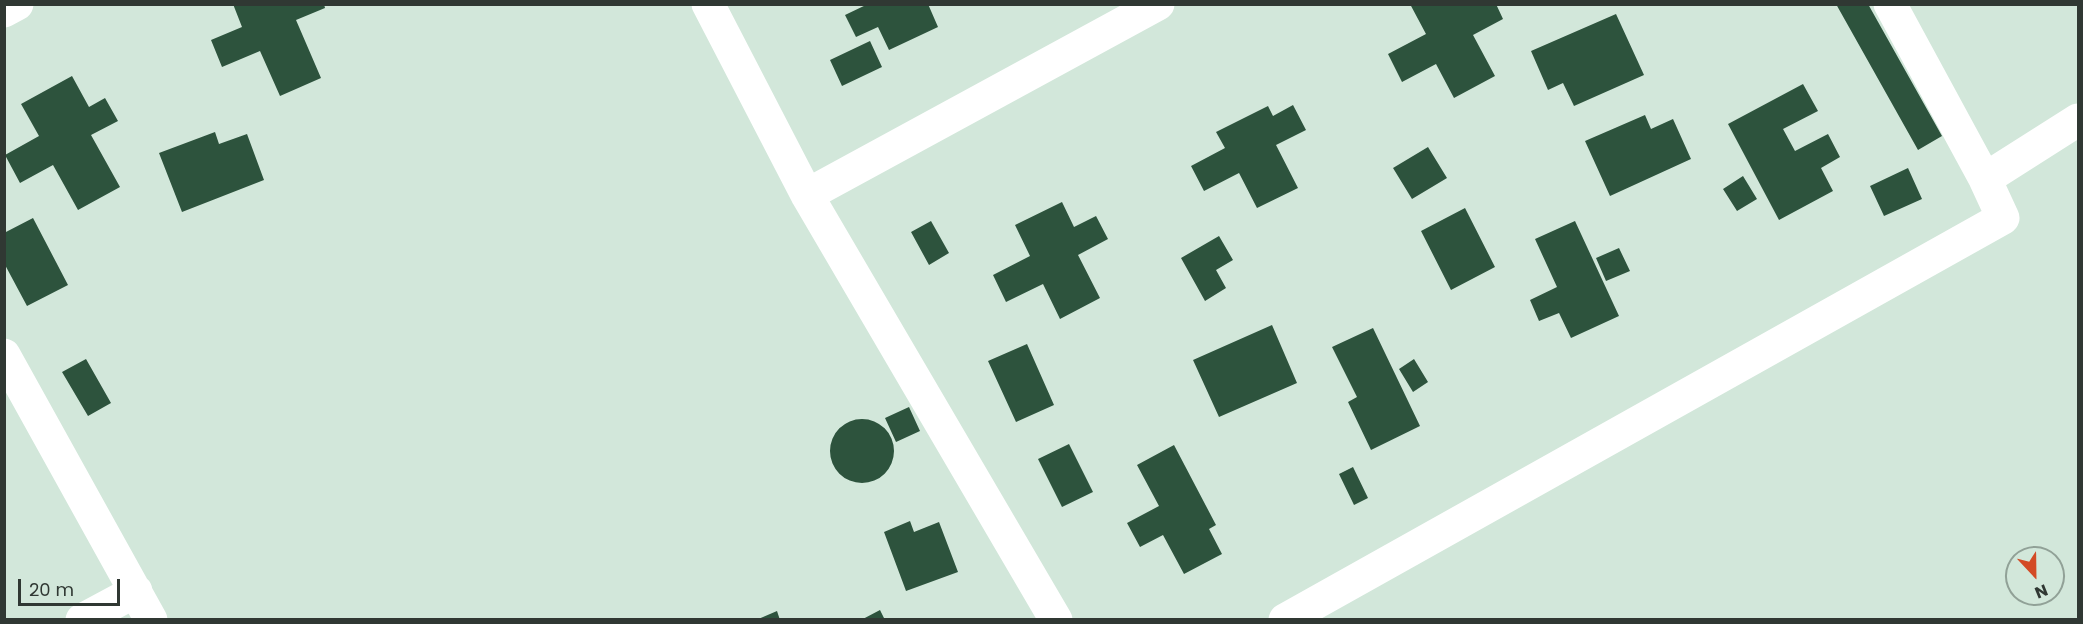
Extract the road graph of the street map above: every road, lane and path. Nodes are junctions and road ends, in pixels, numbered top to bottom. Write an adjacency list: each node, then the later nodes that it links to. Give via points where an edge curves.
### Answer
1 (17, 4): 5 (street)
2 (708, 4): 8 (street)
3 (1158, 4): 8 (street)
4 (1890, 4): 7 (street)
5 (4, 11)
6 (2079, 120): 7 (street)
7 (1985, 179): 14 (street, via 2003,218)
8 (807, 195): 13 (street)
9 (4, 355): 10 (street)
10 (136, 591): 11 (street); 12 (street)
11 (82, 620)
12 (151, 620)
13 (1056, 620)
14 (1285, 620)

